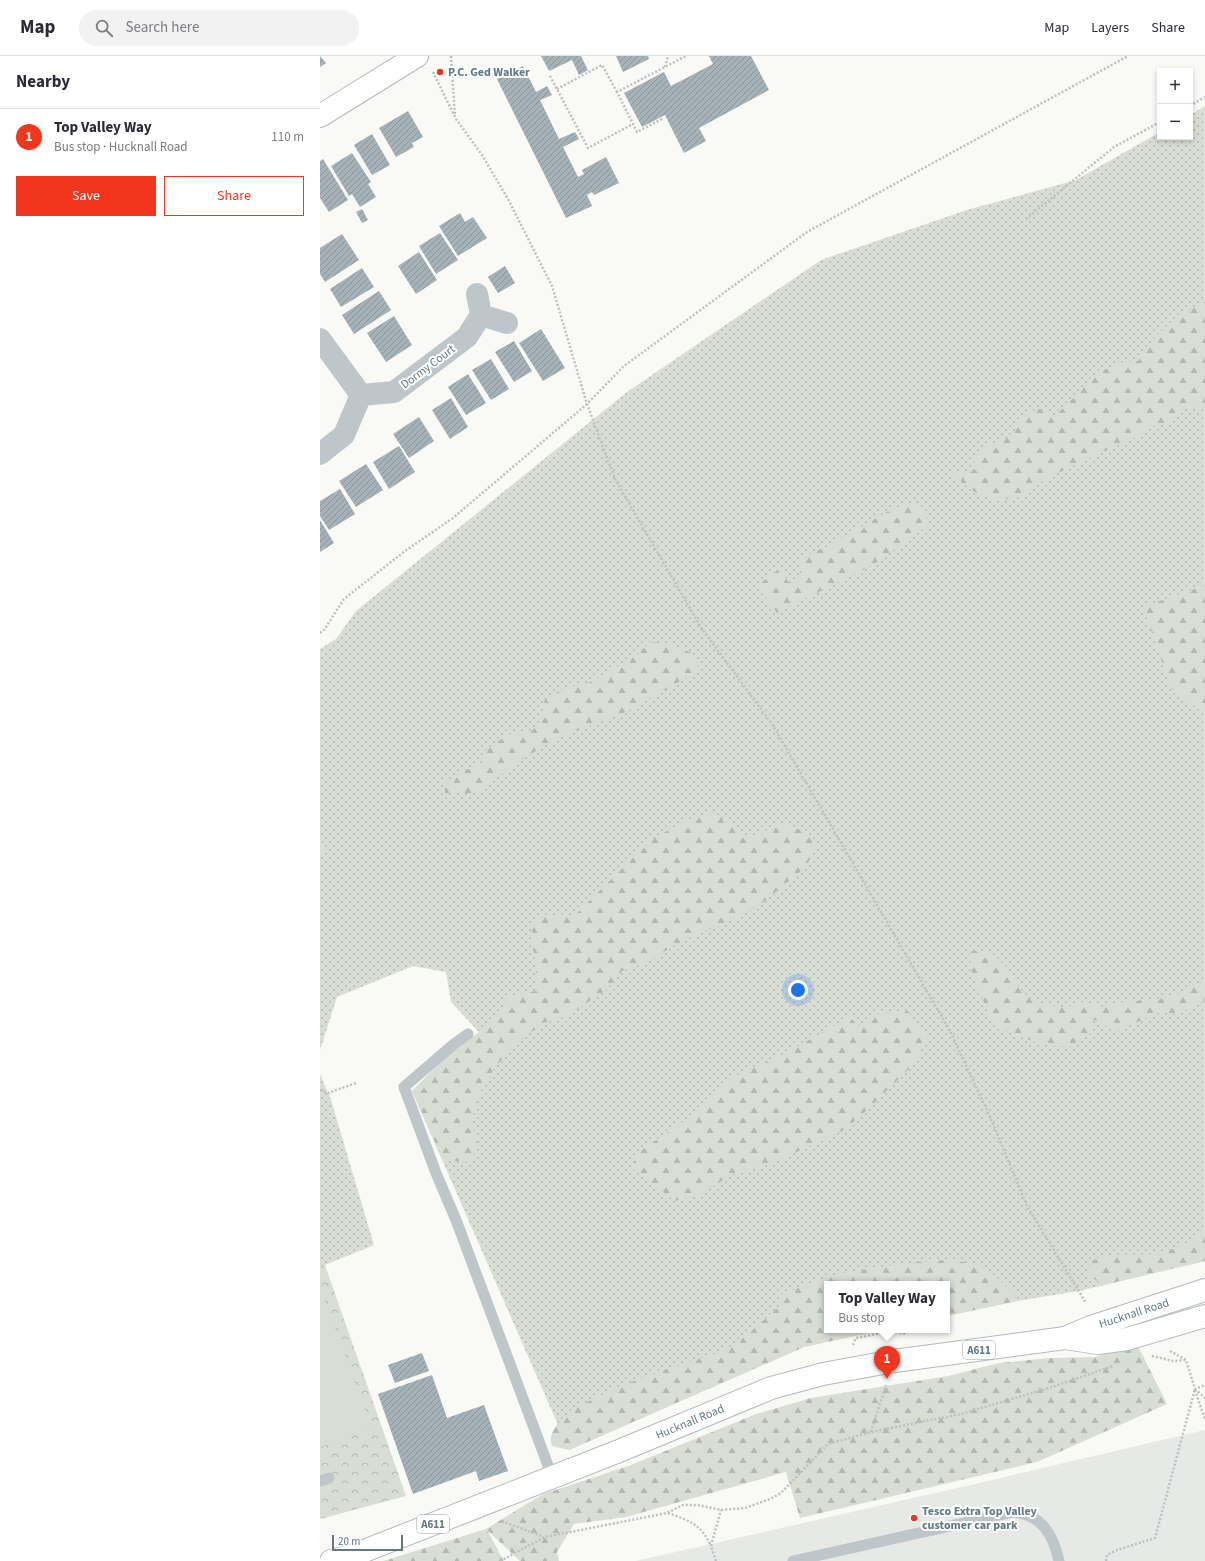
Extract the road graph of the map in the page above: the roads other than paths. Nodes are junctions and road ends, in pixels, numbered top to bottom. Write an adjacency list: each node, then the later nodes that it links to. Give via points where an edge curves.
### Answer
1 (424, 63): 2 (main road)
2 (320, 116)
3 (477, 294): 4 (street)
4 (480, 315): 5 (street); 7 (street, Dormy Court, via 467,337 394,392)
5 (507, 323)
6 (320, 340): 7 (street)
7 (361, 395): 8 (street, via 344,435)
8 (320, 454)
9 (468, 1034): 13 (lane, via 404,1087)
10 (1203, 1296): 12 (main road, Hucknall Road / A611, via 1091,1327)
11 (1205, 1316): 12 (main road, Hucknall Road / A611, via 1127,1339 1098,1343)
12 (1065, 1338): 13 (main road, Hucknall Road / A611, via 894,1361 823,1374 771,1388)
13 (552, 1476): 14 (main road, Hucknall Road / A611, via 354,1555)
14 (331, 1561)
15 (793, 1561): 16 (lane, via 1013,1512 1027,1513 1040,1522 1056,1547)
16 (1059, 1561)

